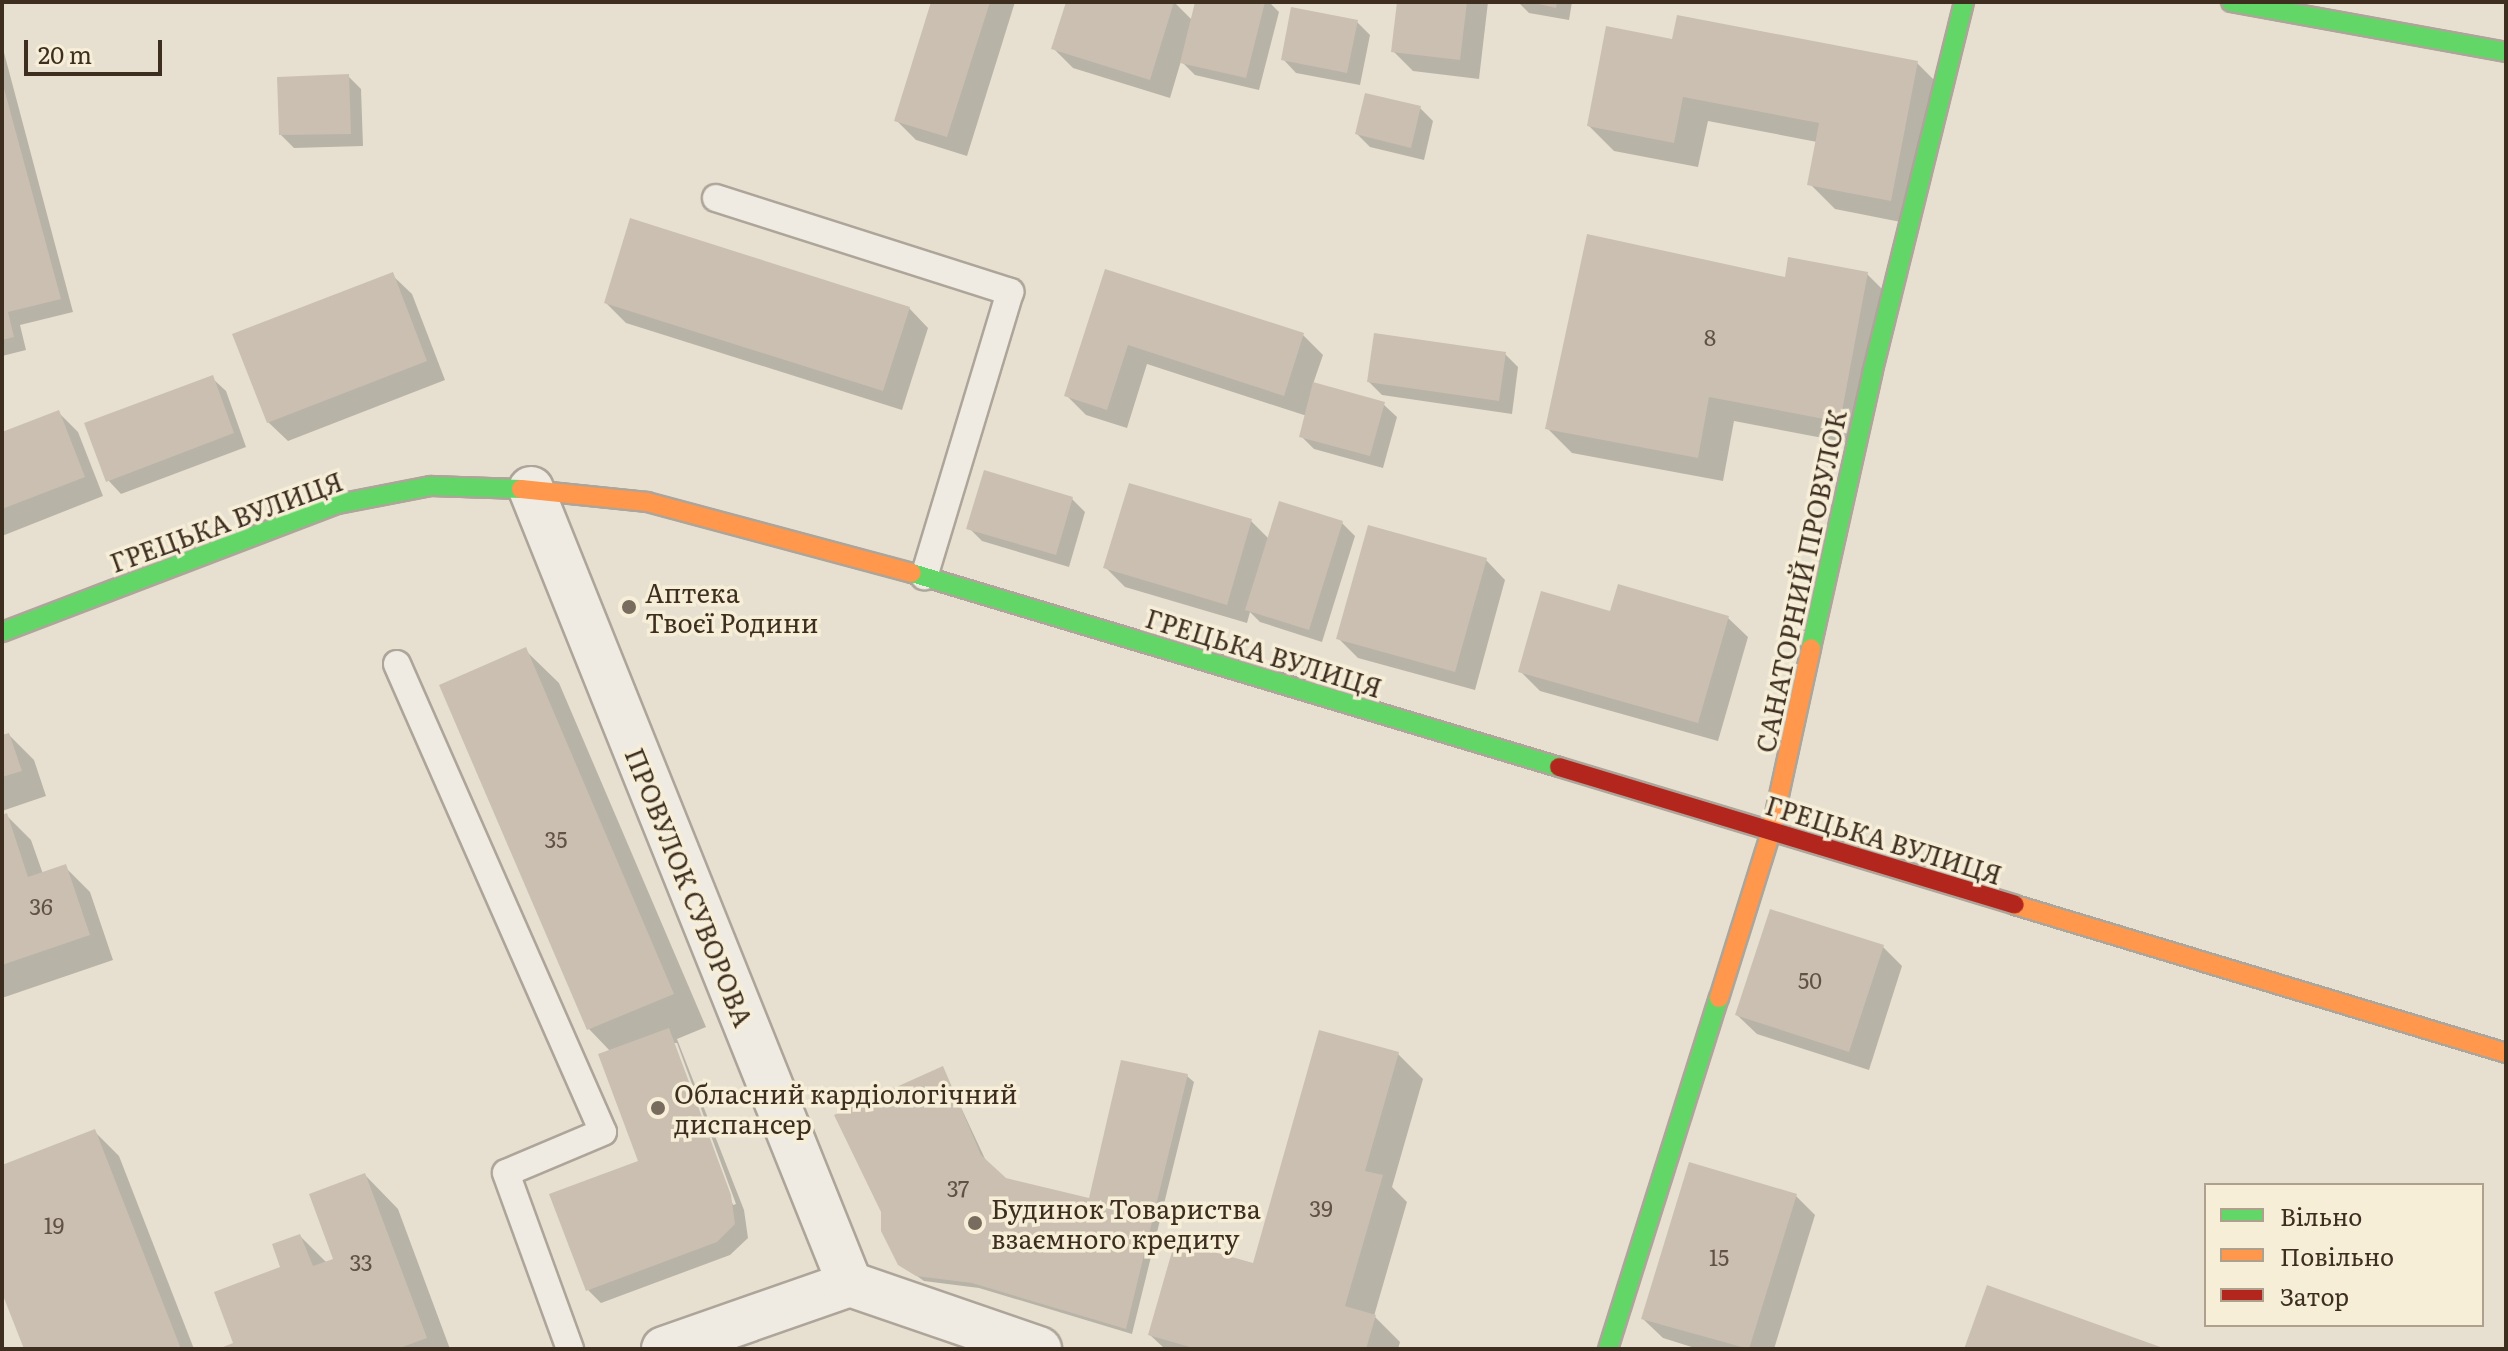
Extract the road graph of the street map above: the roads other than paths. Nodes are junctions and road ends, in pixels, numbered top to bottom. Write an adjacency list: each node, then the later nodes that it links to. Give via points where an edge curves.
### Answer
1 (1964, 2): 9 (street, САНАТОРНИЙ ПРОВУЛОК, via 1872,374)
2 (2231, 2): 3 (street)
3 (2506, 52)
4 (716, 198): 6 (lane, via 1010,292)
5 (531, 489): 6 (street, ГРЕЦЬКА ВУЛИЦЯ, via 647,502); 7 (street, ГРЕЦЬКА ВУЛИЦЯ, via 431,486 338,504); 11 (street, ПРОВУЛОК СУВОРОВА)
6 (924, 576): 9 (street, ГРЕЦЬКА ВУЛИЦЯ)
7 (2, 632)
8 (397, 664): 12 (lane, via 603,1132 506,1173)
9 (1771, 832): 10 (street, ГРЕЦЬКА ВУЛИЦЯ); 15 (street, САНАТОРНИЙ ПРОВУЛОК)
10 (2506, 1053)
11 (850, 1284): 13 (street); 14 (street)
12 (570, 1349)
13 (664, 1349)
14 (1039, 1349)
15 (1608, 1349)

